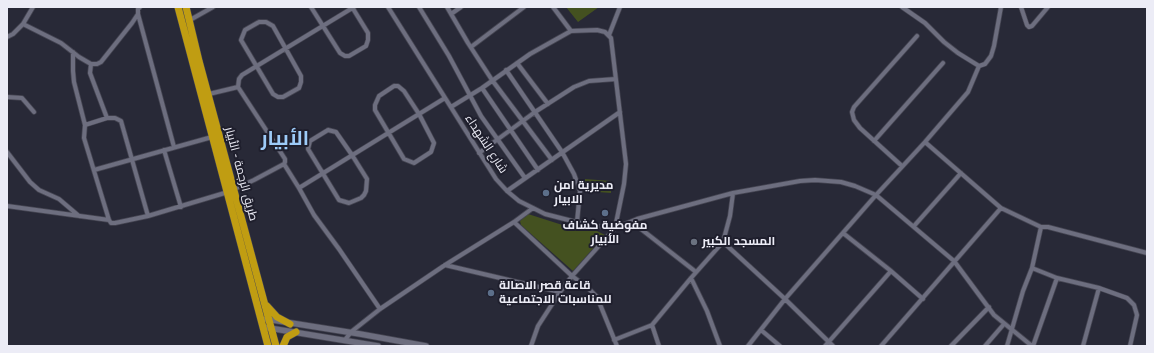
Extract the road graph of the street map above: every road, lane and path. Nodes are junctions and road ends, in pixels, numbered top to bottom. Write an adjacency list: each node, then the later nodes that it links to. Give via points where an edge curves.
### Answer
1 (33, 7): 22 (street)
2 (140, 7): 19 (street)
3 (178, 7): 56 (highway, طريق الرجمة - الأبيار)
4 (186, 7): 21 (highway, طريق الرجمة - الأبيار)
5 (213, 7): 21 (street)
6 (311, 7): 23 (street)
7 (353, 7): 23 (street); 23 (street, via 368,33 366,46 349,56 344,56)
8 (388, 7): 44 (street, شارع الشهداء)
9 (419, 7): 42 (street)
10 (447, 7): 20 (street)
11 (462, 7): 20 (street)
12 (524, 7): 28 (street)
13 (553, 7): 24 (street)
14 (620, 7): 25 (street)
15 (902, 7): 35 (street, via 925,23 958,53)
16 (1001, 7): 35 (street, via 991,56 985,64)
17 (1021, 7): 18 (street, via 1029,27)
18 (1048, 7)
19 (138, 14): 33 (street, via 101,62); 60 (street)
20 (451, 14): 28 (street)
21 (190, 20): 41 (highway, طريق الرجمة - الأبيار)
22 (23, 24): 27 (street); 30 (street)
23 (322, 26): 29 (street)
24 (570, 30): 25 (street, via 597,30); 31 (street)
25 (609, 35): 37 (street)
26 (917, 36): 58 (street, via 854,107 854,120)
27 (7, 37)
28 (470, 47): 38 (street)
29 (286, 48): 34 (street); 34 (street, via 273,26 259,22 245,30 241,40); 34 (street, via 301,76 299,88 278,97 273,94)
30 (73, 52): 33 (street); 53 (street, via 74,82)
31 (517, 62): 36 (street); 45 (street)
32 (943, 63): 58 (street)
33 (91, 64): 51 (street, via 90,73)
34 (256, 65): 39 (street, via 240,76)
35 (979, 66): 59 (street, via 968,92)
36 (506, 70): 38 (street); 48 (street)
37 (616, 79): 45 (street, via 589,81 574,87); 49 (street)
38 (492, 80): 40 (street); 52 (street)
39 (238, 87): 41 (street); 68 (street, via 285,159)
40 (482, 88): 42 (street); 54 (street)
41 (208, 94): 76 (highway, طريق الرجمة - الأبيار)
42 (470, 96): 46 (street); 57 (street)
43 (7, 97): 47 (street, via 22,98)
44 (445, 98): 46 (street, شارع الشهداء); 50 (street)
45 (548, 104): 48 (street)
46 (450, 108): 63 (street, شارع الشهداء)
47 (34, 112)
48 (535, 112): 52 (street); 64 (street)
49 (620, 112): 64 (street); 92 (street, via 626,164)
50 (419, 114): 55 (street); 55 (street, via 402,88 394,86 379,96 375,105 375,110); 55 (street, via 434,143 434,149 414,163 404,159)
51 (107, 118): 53 (street); 66 (street, via 121,121)
52 (523, 121): 54 (street); 67 (street)
53 (85, 125): 70 (street, via 84,138)
54 (510, 130): 57 (street); 71 (street)
55 (389, 132): 65 (street)
56 (212, 137): 60 (street); 76 (highway, طريق الرجمة - الأبيار)
57 (498, 140): 63 (street); 74 (street)
58 (874, 141): 69 (street)
59 (925, 142): 69 (street); 73 (street)
60 (174, 147): 61 (street)
61 (164, 150): 66 (street); 81 (street)
62 (7, 152): 85 (street, via 30,182 39,190 59,199)
63 (479, 152): 77 (street, شارع الشهداء)
64 (562, 152): 67 (street); 88 (street, via 580,191)
65 (352, 155): 72 (street); 72 (street, via 336,132 328,130 310,141 308,149); 72 (street, via 367,179 366,191 361,198 349,203 339,200)
66 (132, 158): 70 (street); 84 (street)
67 (552, 160): 71 (street)
68 (284, 164): 75 (street); 76 (street)
69 (902, 166): 79 (street)
70 (94, 170): 86 (street)
71 (538, 170): 74 (street)
72 (323, 173): 75 (street)
73 (961, 173): 83 (street); 90 (street)
74 (525, 178): 77 (street)
75 (299, 188): 110 (street, via 314,215)
76 (231, 190): 81 (street); 108 (highway, طريق الرجمة - الأبيار); 111 (highway, طريق الرجمة - الأبيار)
77 (507, 191): 82 (street, شارع الشهداء)
78 (733, 193): 79 (street, via 815,180 842,182); 89 (street); 94 (street)
79 (876, 195): 90 (street); 93 (street)
80 (7, 206): 85 (street)
81 (180, 207): 84 (street)
82 (532, 208): 87 (street); 88 (street, شارع الشهداء)
83 (1001, 208): 91 (street); 96 (street)
84 (148, 216): 86 (street, via 115,223)
85 (80, 217): 86 (street)
86 (109, 220)
87 (514, 222): 97 (street); 101 (street)
88 (577, 222): 92 (street, شارع الشهداء)
89 (632, 222): 92 (street); 100 (street)
90 (914, 226): 96 (street)
91 (1041, 226): 95 (street); 98 (street)
92 (615, 228): 101 (street)
93 (843, 233): 99 (street); 106 (street)
94 (723, 242): 100 (street); 106 (street)
95 (1147, 253)
96 (954, 261): 107 (street); 109 (street)
97 (445, 265): 105 (street); 110 (street)
98 (1032, 268): 103 (street); 118 (street)
99 (891, 271): 107 (street); 124 (street)
100 (696, 272): 102 (street)
101 (572, 276): 105 (street); 123 (street, via 597,297)
102 (691, 278): 115 (street); 134 (street)
103 (1057, 278): 104 (street); 143 (street)
104 (1099, 288): 144 (street); 145 (street, via 1127,298 1136,310 1137,319)
105 (560, 292): 131 (street, via 538,326)
106 (785, 299): 117 (street); 124 (street)
107 (923, 299): 139 (street)
108 (264, 300): 112 (highway, طريق الرجمة - الأبيار); 113 (highway, via 272,313)
109 (989, 307): 114 (street); 140 (street)
110 (380, 309): 120 (street)
111 (261, 318): 112 (street); 116 (highway, طريق الرجمة - الأبيار)
112 (270, 324): 113 (street); 116 (street); 119 (street); 127 (highway, طريق الرجمة - الأبيار)
113 (290, 324): 120 (street)
114 (1004, 324): 118 (street); 141 (street)
115 (652, 325): 123 (street); 133 (street)
116 (263, 327): 126 (highway, طريق الرجمة - الأبيار)
117 (761, 330): 135 (street); 136 (street)
118 (1010, 330): 142 (street); 143 (street)
119 (296, 332): 122 (street); 128 (highway, via 287,338)
120 (351, 332): 121 (street); 122 (street)
121 (360, 334): 125 (street); 130 (street)
122 (344, 340): 125 (street)
123 (614, 340): 132 (street)
124 (828, 342): 137 (street); 138 (street)
125 (358, 344): 129 (street)
126 (268, 346)
127 (276, 346)
128 (283, 346)
129 (378, 346)
130 (426, 346)
131 (531, 346)
132 (617, 346)
133 (659, 346)
134 (720, 346)
135 (748, 346)
136 (780, 346)
137 (825, 346)
138 (833, 346)
139 (881, 346)
140 (951, 346)
141 (985, 346)
142 (1007, 346)
143 (1033, 346)
144 (1083, 346)
145 (1130, 346)

